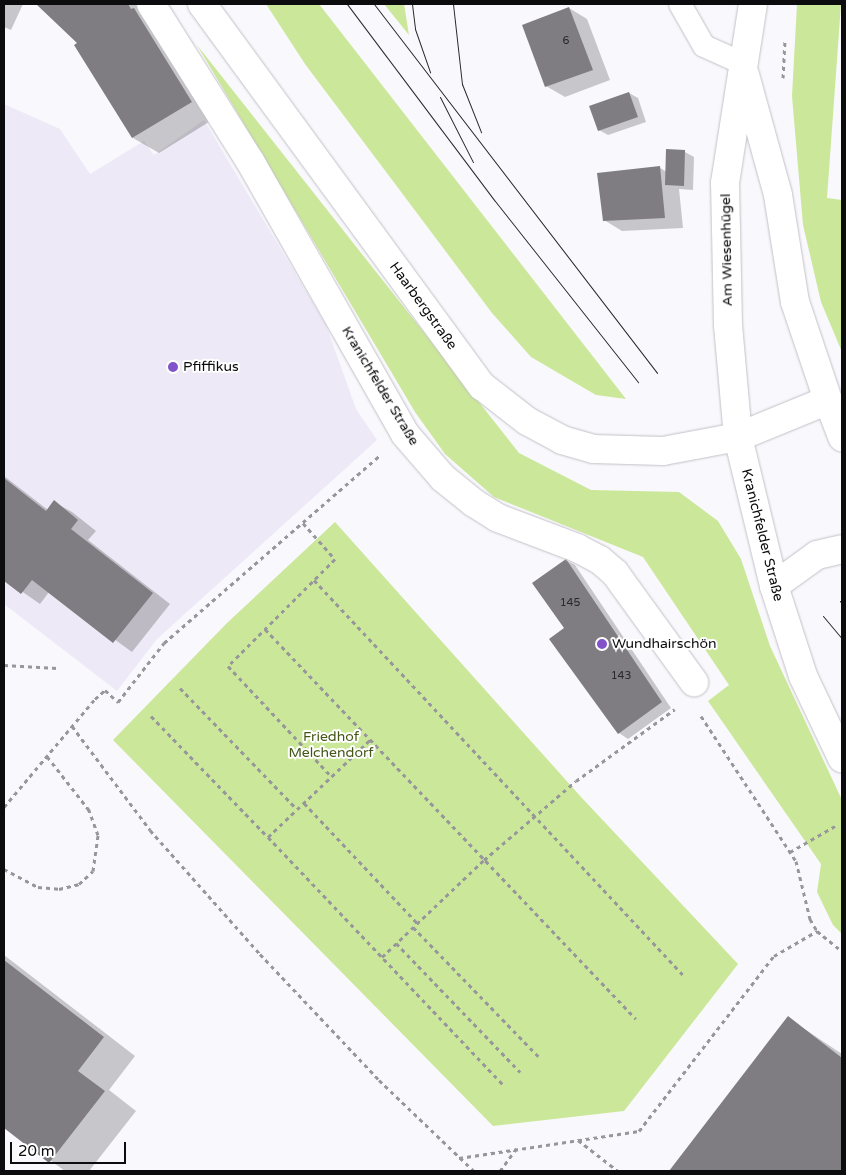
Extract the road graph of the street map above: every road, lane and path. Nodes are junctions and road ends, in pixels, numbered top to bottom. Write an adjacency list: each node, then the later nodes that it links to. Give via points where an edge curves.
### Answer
1 (151, 4): 7 (street, Kranichfelder Straße, via 250,161)
2 (202, 4): 8 (street, Haarbergstraße, via 482,386 526,421 562,440 593,449 662,451)
3 (680, 4): 5 (lane, via 704,46)
4 (753, 4): 5 (street, Am Wiesenhügel)
5 (742, 63): 6 (street, Am Wiesenhügel, via 778,195 795,302); 8 (street, Am Wiesenhügel, via 725,183 728,325)
6 (828, 400): 8 (street); 9 (street)
7 (405, 434): 10 (path); 18 (street, Kranichfelder Straße, via 443,478 474,503 498,518 577,548 616,573)
8 (738, 437): 13 (street, Kranichfelder Straße)
9 (842, 437)
10 (304, 523): 12 (path, via 336,559); 20 (path, via 164,643 118,702 104,690)
11 (842, 549): 13 (street, via 817,555)
12 (314, 580): 14 (path); 28 (path)
13 (774, 586): 23 (street, Kranichfelder Straße, via 803,676)
14 (265, 629): 21 (path); 24 (path, via 228,666)
15 (4, 665): 16 (path)
16 (57, 668)
17 (180, 688): 27 (path)
18 (692, 690): 28 (path); 31 (path)
19 (151, 716): 30 (path)
20 (72, 726): 22 (path); 47 (path, via 150,830 260,954 379,1080)
21 (370, 740): 24 (path); 32 (path)
22 (46, 755): 26 (path); 33 (path, via 89,810 98,835 94,871 79,884 59,889 38,887)
23 (842, 758)
24 (332, 777): 25 (path)
25 (304, 803): 27 (path); 34 (path)
26 (4, 807)
27 (297, 809): 30 (path)
28 (536, 816): 32 (path); 40 (path)
29 (834, 826): 31 (path)
30 (268, 837): 39 (path)
31 (790, 852): 36 (path, via 800,874 810,919)
32 (484, 860): 34 (path); 41 (path)
33 (4, 869)
34 (418, 923): 35 (path)
35 (413, 927): 37 (path); 42 (path)
36 (818, 932): 38 (path); 45 (path, via 774,956 639,1131)
37 (396, 943): 39 (path); 43 (path)
38 (842, 951)
39 (382, 957): 44 (path)
40 (684, 976)
41 (636, 1019)
42 (538, 1056)
43 (520, 1072)
44 (504, 1086)
45 (577, 1140): 46 (path); 50 (path)
46 (518, 1148): 47 (path); 49 (path)
47 (459, 1158): 48 (path)
48 (474, 1171)
49 (500, 1171)
50 (618, 1171)

